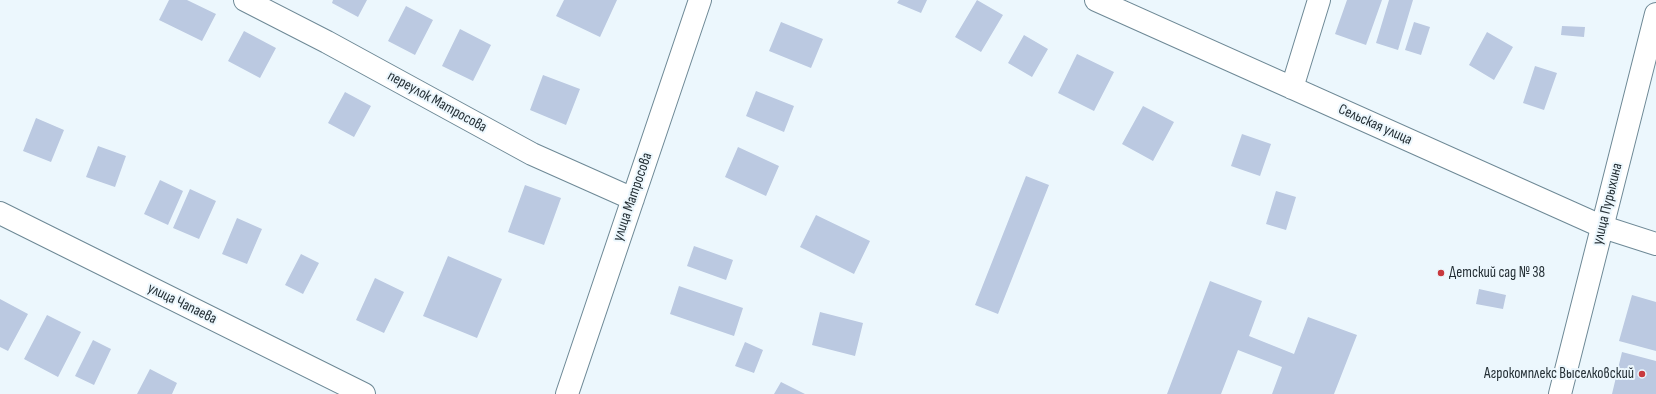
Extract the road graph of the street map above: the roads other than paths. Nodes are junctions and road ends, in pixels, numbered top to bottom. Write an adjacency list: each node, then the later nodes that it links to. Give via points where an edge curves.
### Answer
1 (245, 0): 7 (street, переулок Матросова, via 532,154)
2 (700, 0): 7 (street, улица Матросова)
3 (1096, 0): 6 (street, Сельская улица)
4 (1319, 0): 6 (street)
5 (1656, 14): 9 (street, улица Пурыхина)
6 (1292, 88): 9 (street, Сельская улица)
7 (633, 199): 12 (street, улица Матросова)
8 (0, 213): 11 (street, улица Чапаева)
9 (1603, 227): 10 (street, Сельская улица); 13 (street, улица Пурыхина)
10 (1656, 244)
11 (364, 394)
12 (567, 394)
13 (1560, 394)

